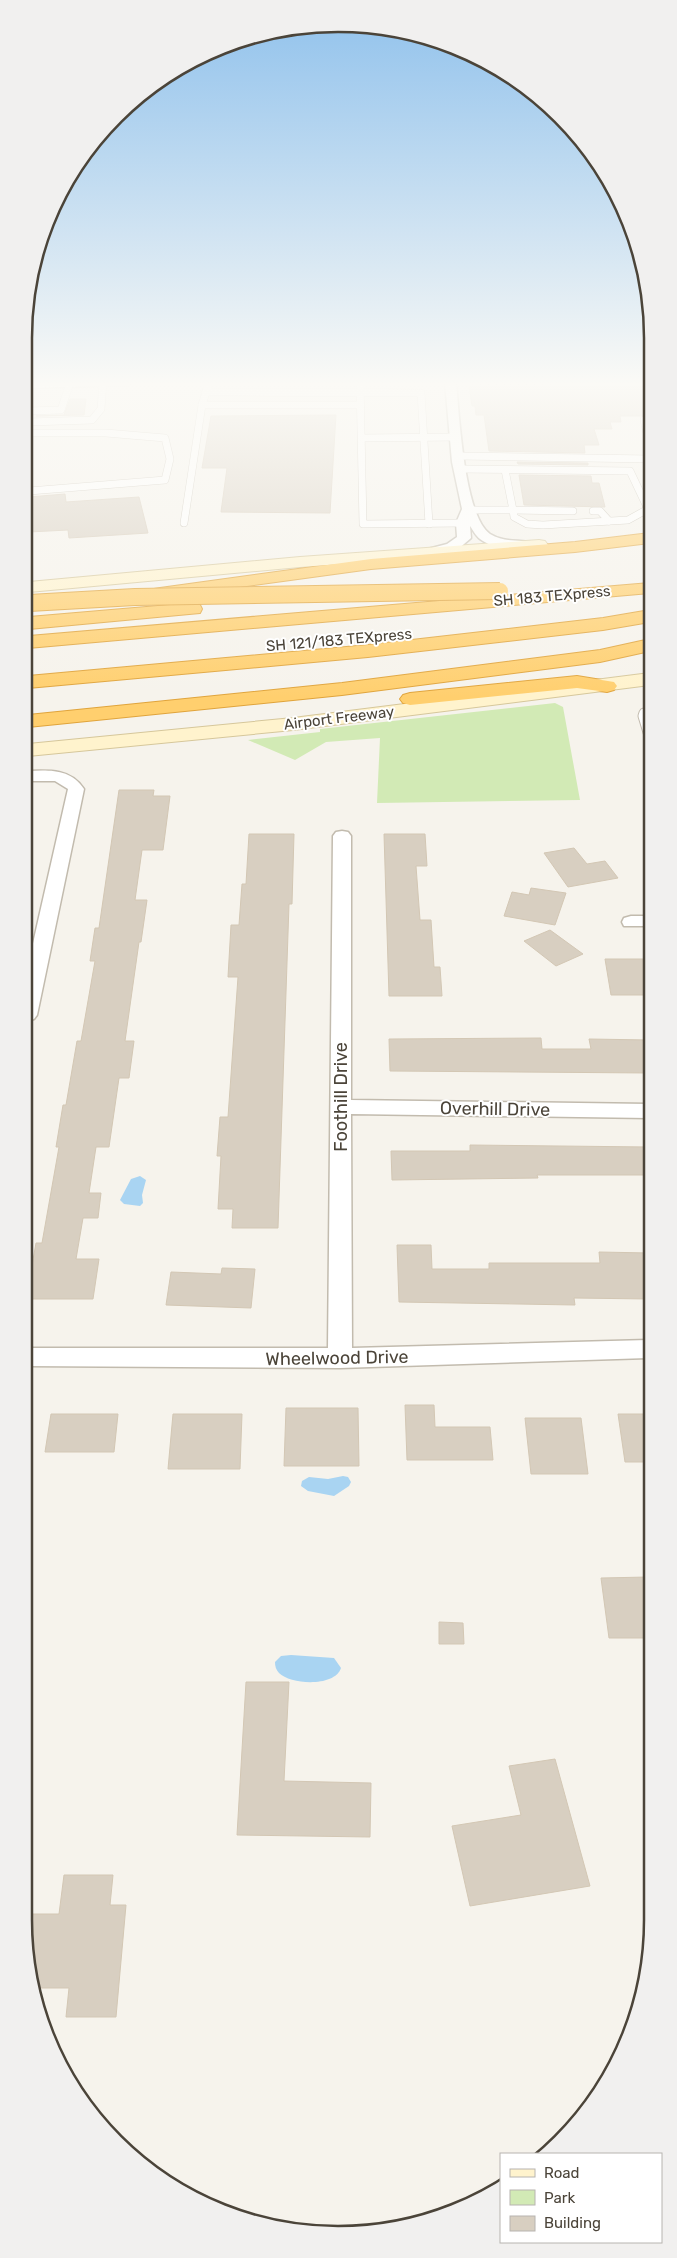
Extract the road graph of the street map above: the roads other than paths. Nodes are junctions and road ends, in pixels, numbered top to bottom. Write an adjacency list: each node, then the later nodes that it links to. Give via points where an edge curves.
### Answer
1 (74, 487): 7 (lane)
2 (189, 487): 14 (lane)
3 (363, 487): 16 (lane, via 363,524)
4 (426, 487): 16 (lane)
5 (464, 487): 8 (street)
6 (508, 487): 9 (lane)
7 (33, 491)
8 (468, 510): 9 (lane); 15 (street); 19 (street, via 482,534 491,539)
9 (513, 510): 10 (lane); 13 (lane, via 514,517 527,524)
10 (572, 511)
11 (593, 511): 13 (lane, via 600,511)
12 (644, 511): 13 (lane, via 628,520)
13 (609, 521)
14 (184, 523)
15 (463, 523): 16 (lane); 20 (street, via 464,538 452,547)
16 (428, 524)
17 (644, 538): 19 (main road)
18 (644, 539): 29 (highway, via 371,564)
19 (530, 546): 20 (main road)
20 (429, 553): 23 (main road)
21 (644, 555): 26 (highway)
22 (515, 581): 32 (highway)
23 (33, 586)
24 (644, 587): 27 (highway, bridge, via 135,597)
25 (644, 588): 28 (highway, SH 183 TEXpress)
26 (33, 598)
27 (33, 603)
28 (454, 605): 33 (highway, SH 121/183 TEXpress)
29 (33, 610)
30 (644, 612): 36 (highway, SH 121/183 TEXpress)
31 (644, 617): 38 (highway, via 434,644)
32 (33, 623)
33 (33, 642)
34 (644, 642): 40 (highway)
35 (644, 646): 41 (highway, via 600,656 407,681)
36 (33, 668)
37 (644, 681): 39 (main road, Airport Freeway)
38 (33, 682)
39 (607, 686): 42 (highway, via 577,682); 43 (main road, Airport Freeway, via 293,724)
40 (33, 702)
41 (33, 721)
42 (33, 736)
43 (33, 750)
44 (33, 776): 46 (street, via 48,775 67,780 76,789)
45 (342, 836): 47 (street, Foothill Drive)
46 (33, 988)
47 (341, 1107): 48 (street, Overhill Drive); 51 (street, Foothill Drive)
48 (644, 1111)
49 (644, 1350): 51 (street, Wheelwood Drive)
50 (33, 1357): 51 (street, Wheelwood Drive)
51 (340, 1359)

